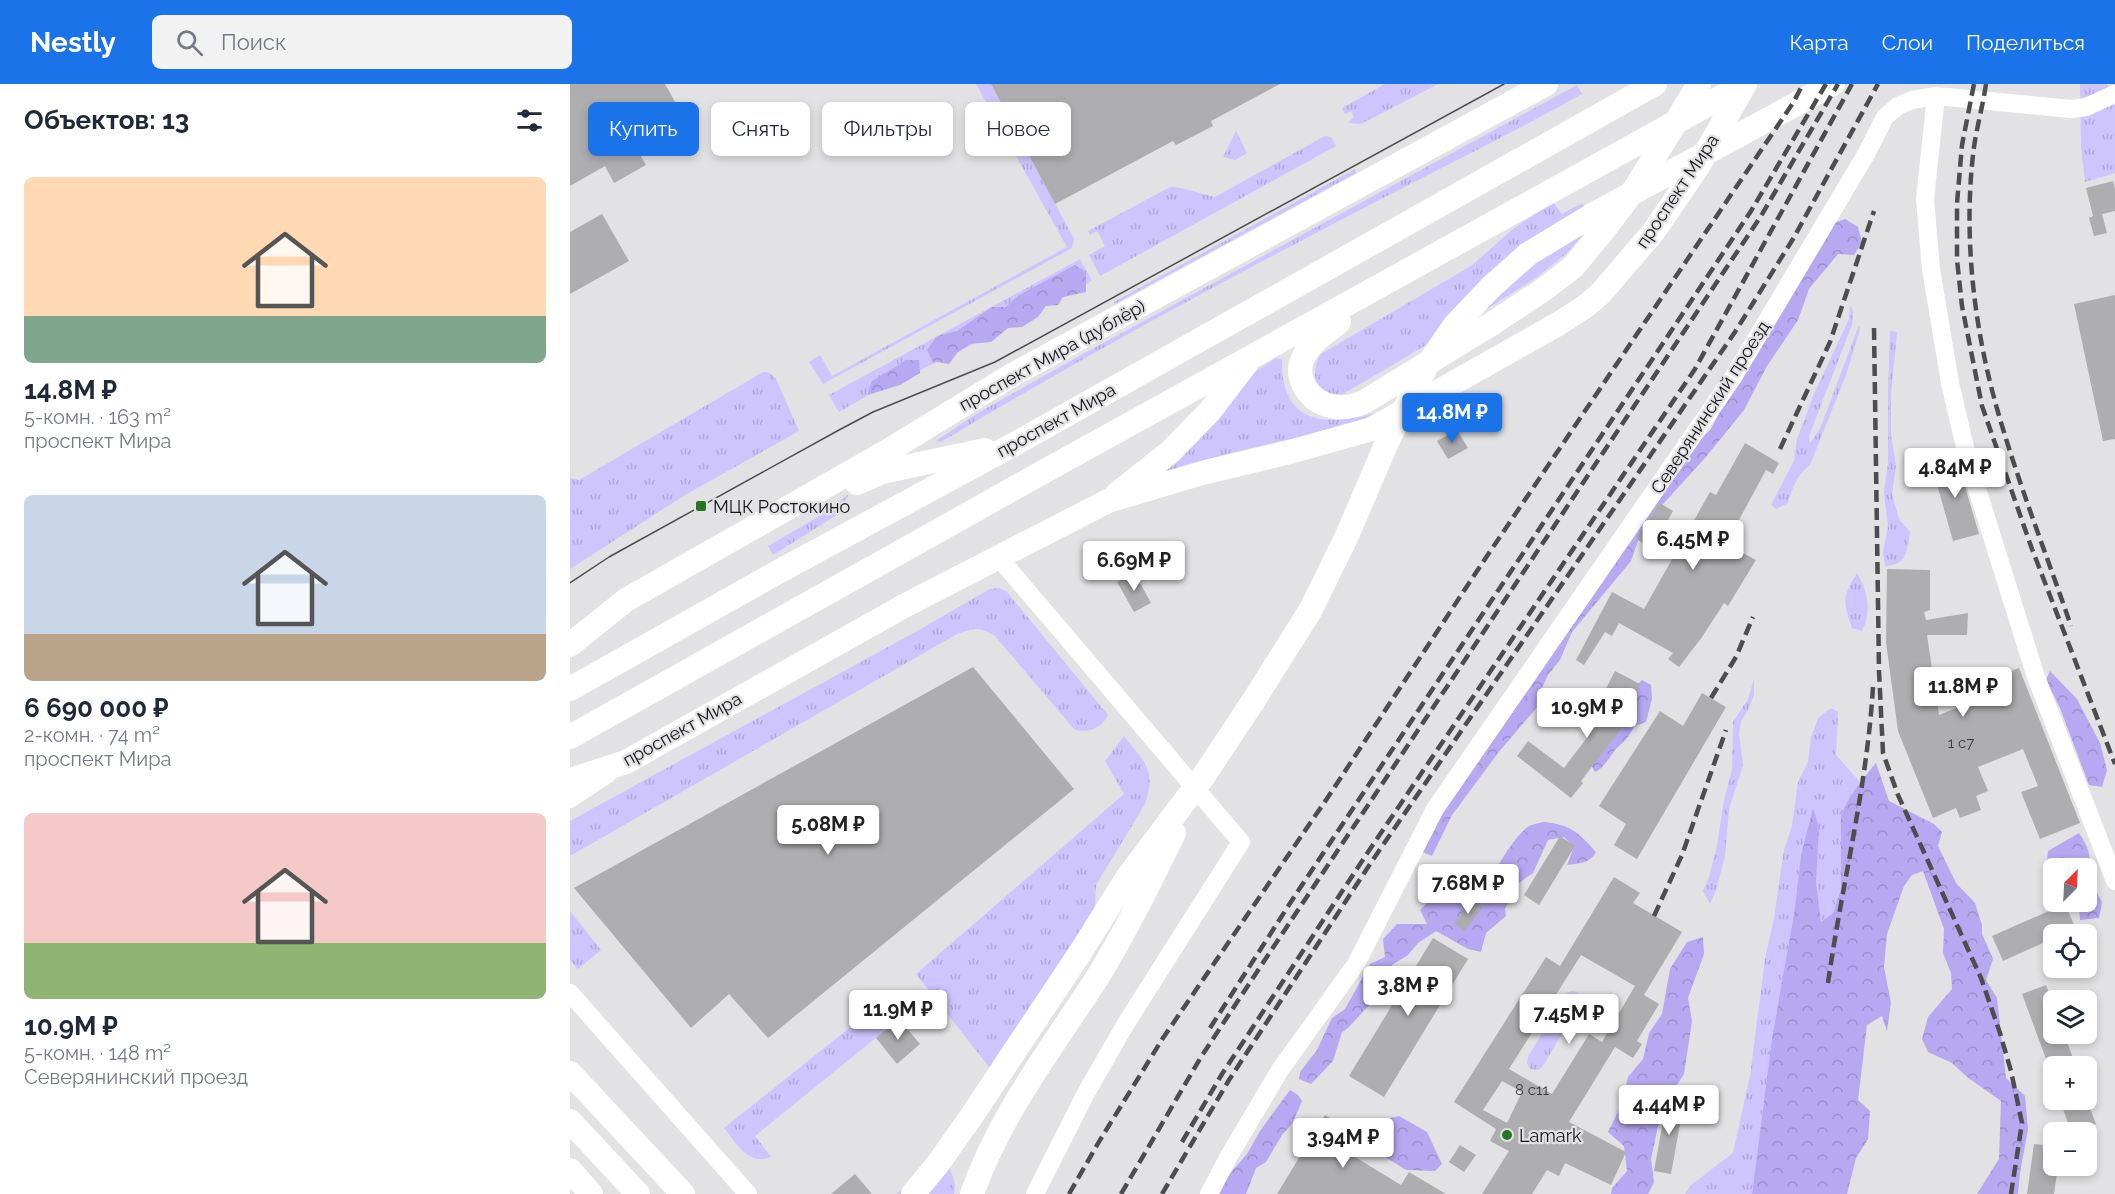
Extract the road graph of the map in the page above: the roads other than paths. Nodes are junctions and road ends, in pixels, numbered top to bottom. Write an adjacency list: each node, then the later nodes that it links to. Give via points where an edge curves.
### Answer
1 (1546, 84): 10 (main road, проспект Мира (дублёр))
2 (1655, 84): 11 (main road, проспект Мира)
3 (1699, 84): 8 (main road, via 1636,187 1573,267 1490,325 1364,402 1341,408 1318,402 1300,375 1303,356 1311,345)
4 (1745, 84): 8 (main road, проспект Мира); 13 (main road, проспект Мира, via 1697,168 1654,231 1586,306 1372,429)
5 (1833, 84): 20 (main road, via 1528,254 1454,326 1426,367 1388,440 1310,611)
6 (2115, 94): 7 (street, Северянинский проезд, via 2072,109)
7 (1936, 96): 23 (street, via 1925,199 1931,269 1950,383 1968,460 2036,677); 35 (street, Северянинский проезд, via 1912,100 1885,117 1734,376 1435,809 1356,963 1280,1070)
8 (1390, 281): 9 (main road, проспект Мира)
9 (1251, 358): 13 (main road, проспект Мира, via 1210,411 1170,452); 18 (main road, проспект Мира)
10 (970, 400): 12 (main road); 16 (main road, проспект Мира (дублёр), via 626,600)
11 (1020, 441): 12 (main road, via 882,472); 17 (main road, проспект Мира)
12 (833, 492): 15 (main road, via 666,590)
13 (1108, 501): 14 (main road, проспект Мира)
14 (999, 558): 19 (main road, проспект Мира, via 894,611); 34 (street, via 1241,842 1125,1025)
15 (570, 637)
16 (570, 645)
17 (570, 689)
18 (570, 737)
19 (626, 762): 21 (main road, проспект Мира); 22 (street)
20 (1203, 777): 32 (main road, via 1126,878 971,1118); 33 (main road, via 1098,976 1007,1115)
21 (570, 780)
22 (570, 799)
23 (2115, 881)
24 (570, 993): 31 (street)
25 (570, 1073): 30 (main road)
26 (570, 1121): 29 (main road)
27 (570, 1170): 28 (main road)
28 (591, 1194)
29 (638, 1194)
30 (683, 1194)
31 (748, 1194)
32 (913, 1194)
33 (972, 1194)
34 (1035, 1194)
35 (1209, 1194)

